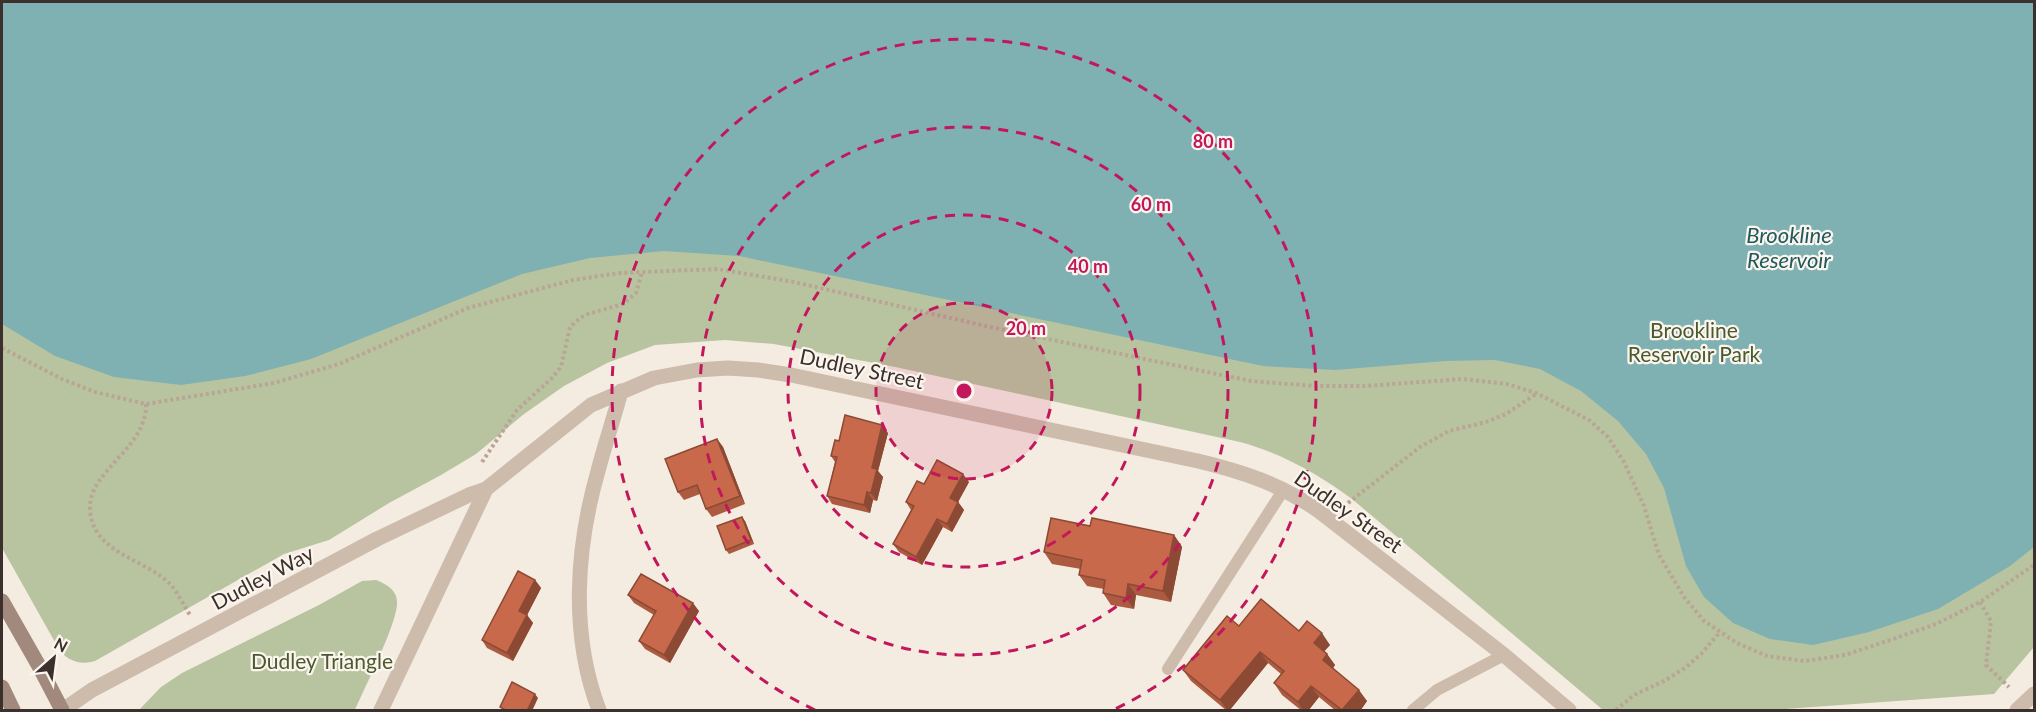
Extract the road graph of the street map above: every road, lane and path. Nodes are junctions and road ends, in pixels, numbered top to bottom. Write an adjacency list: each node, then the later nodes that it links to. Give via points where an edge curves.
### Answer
1 (642, 272): 4 (path, via 718,269 794,282 1251,381 1365,386 1463,379 1507,384); 5 (path, via 573,280 468,308 339,363 274,383); 6 (path, via 636,293 624,304 588,314 570,327 561,367 517,410)
2 (2, 348): 5 (path, via 95,392)
3 (621, 391): 7 (street, Dudley Street, via 591,405); 8 (street, Dudley Street, via 654,378 697,370 758,370 1198,461); 23 (street, via 597,472 580,578 581,641)
4 (1536, 393): 9 (path, via 1506,414 1449,431 1420,447); 14 (path, via 1589,420 1608,437 1644,506 1664,564 1684,597 1704,621)
5 (146, 404): 13 (path, via 144,422 136,438 104,474 93,495 89,506 91,519 112,548 171,585)
6 (481, 464)
7 (486, 489): 21 (street, Dudley Way, via 377,539 102,685); 22 (street, Dudley Street)
8 (1284, 489): 15 (street, Dudley Street, via 1319,511); 16 (lane)
9 (1348, 503)
10 (2034, 565): 12 (path)
11 (2, 601): 21 (main road)
12 (1980, 602): 14 (path, via 1936,624 1886,642 1845,655 1805,661 1767,656); 18 (path, via 1991,621 1986,665)
13 (193, 621)
14 (1720, 632): 26 (path, via 1685,668 1634,695)
15 (1504, 655): 24 (lane, via 1437,690); 25 (street, Dudley Street)
16 (1168, 669)
17 (2, 687): 20 (main road)
18 (2010, 688)
19 (2034, 694): 27 (street)
20 (13, 711)
21 (62, 711)
22 (381, 711)
23 (599, 711)
24 (1413, 711)
25 (1569, 711)
26 (1616, 711)
27 (2017, 711)

